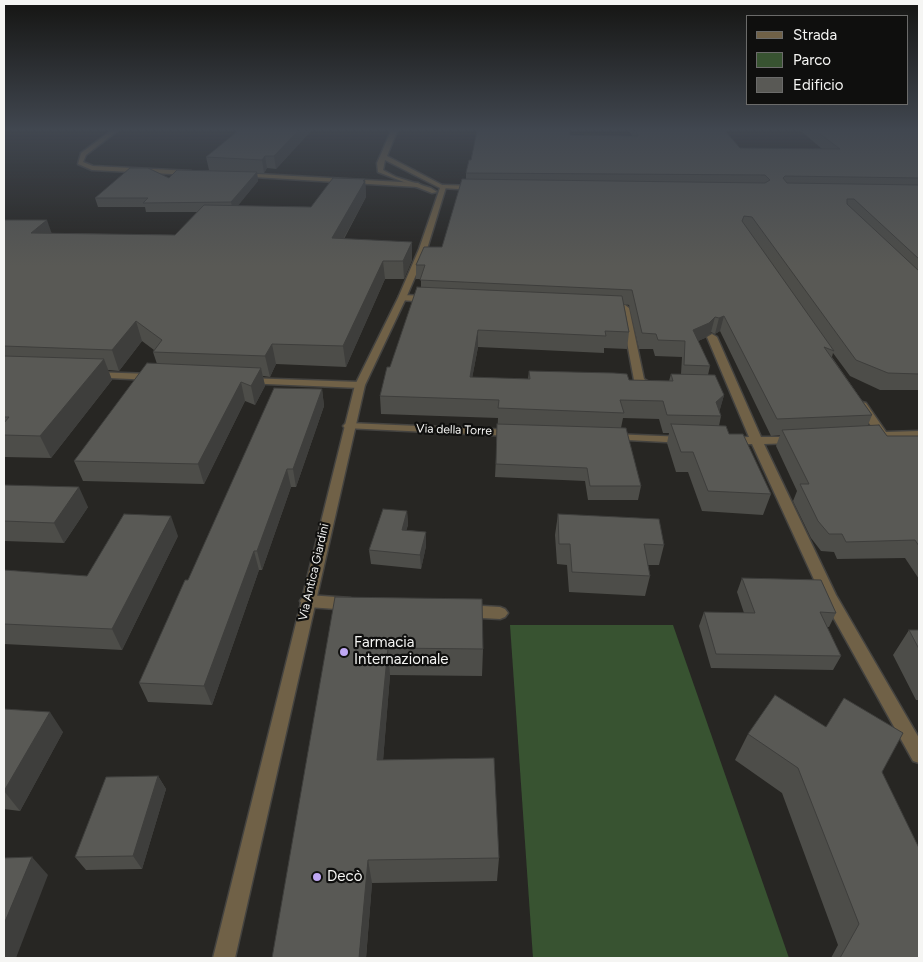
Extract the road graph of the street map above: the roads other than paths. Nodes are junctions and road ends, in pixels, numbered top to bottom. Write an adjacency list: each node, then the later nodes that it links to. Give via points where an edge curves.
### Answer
1 (248, 176): 5 (street)
2 (372, 176): 5 (street)
3 (392, 176): 6 (street)
4 (422, 177): 6 (street); 9 (street)
5 (355, 181): 7 (street)
6 (405, 181): 7 (street)
7 (418, 185): 9 (street); 9 (street)
8 (483, 188): 9 (street)
9 (440, 190): 10 (street, Via Antica Giardini, via 424,250)
10 (402, 298): 11 (street); 17 (street, Via Antica Giardini)
11 (441, 300)
12 (596, 306): 18 (street, via 624,308 639,380 646,385)
13 (712, 337): 20 (street)
14 (80, 374): 15 (street)
15 (167, 378)
16 (236, 380): 17 (street)
17 (360, 385): 22 (street, Via Antica Giardini)
18 (666, 387)
19 (724, 390): 20 (street)
20 (737, 395): 31 (street)
21 (856, 395): 26 (street)
22 (349, 426): 23 (street, Via della Torre); 32 (street, Via Antica Giardini)
23 (528, 433)
24 (919, 434): 26 (street)
25 (598, 436): 28 (street)
26 (884, 436): 27 (street)
27 (854, 437)
28 (698, 440)
29 (806, 440): 31 (street)
30 (718, 441): 31 (street)
31 (758, 442): 36 (street, via 829,597)
32 (308, 601): 33 (street); 37 (street, Via Antica Giardini)
33 (365, 605)
34 (452, 610): 35 (street)
35 (500, 613)
36 (919, 755)
37 (224, 958)

